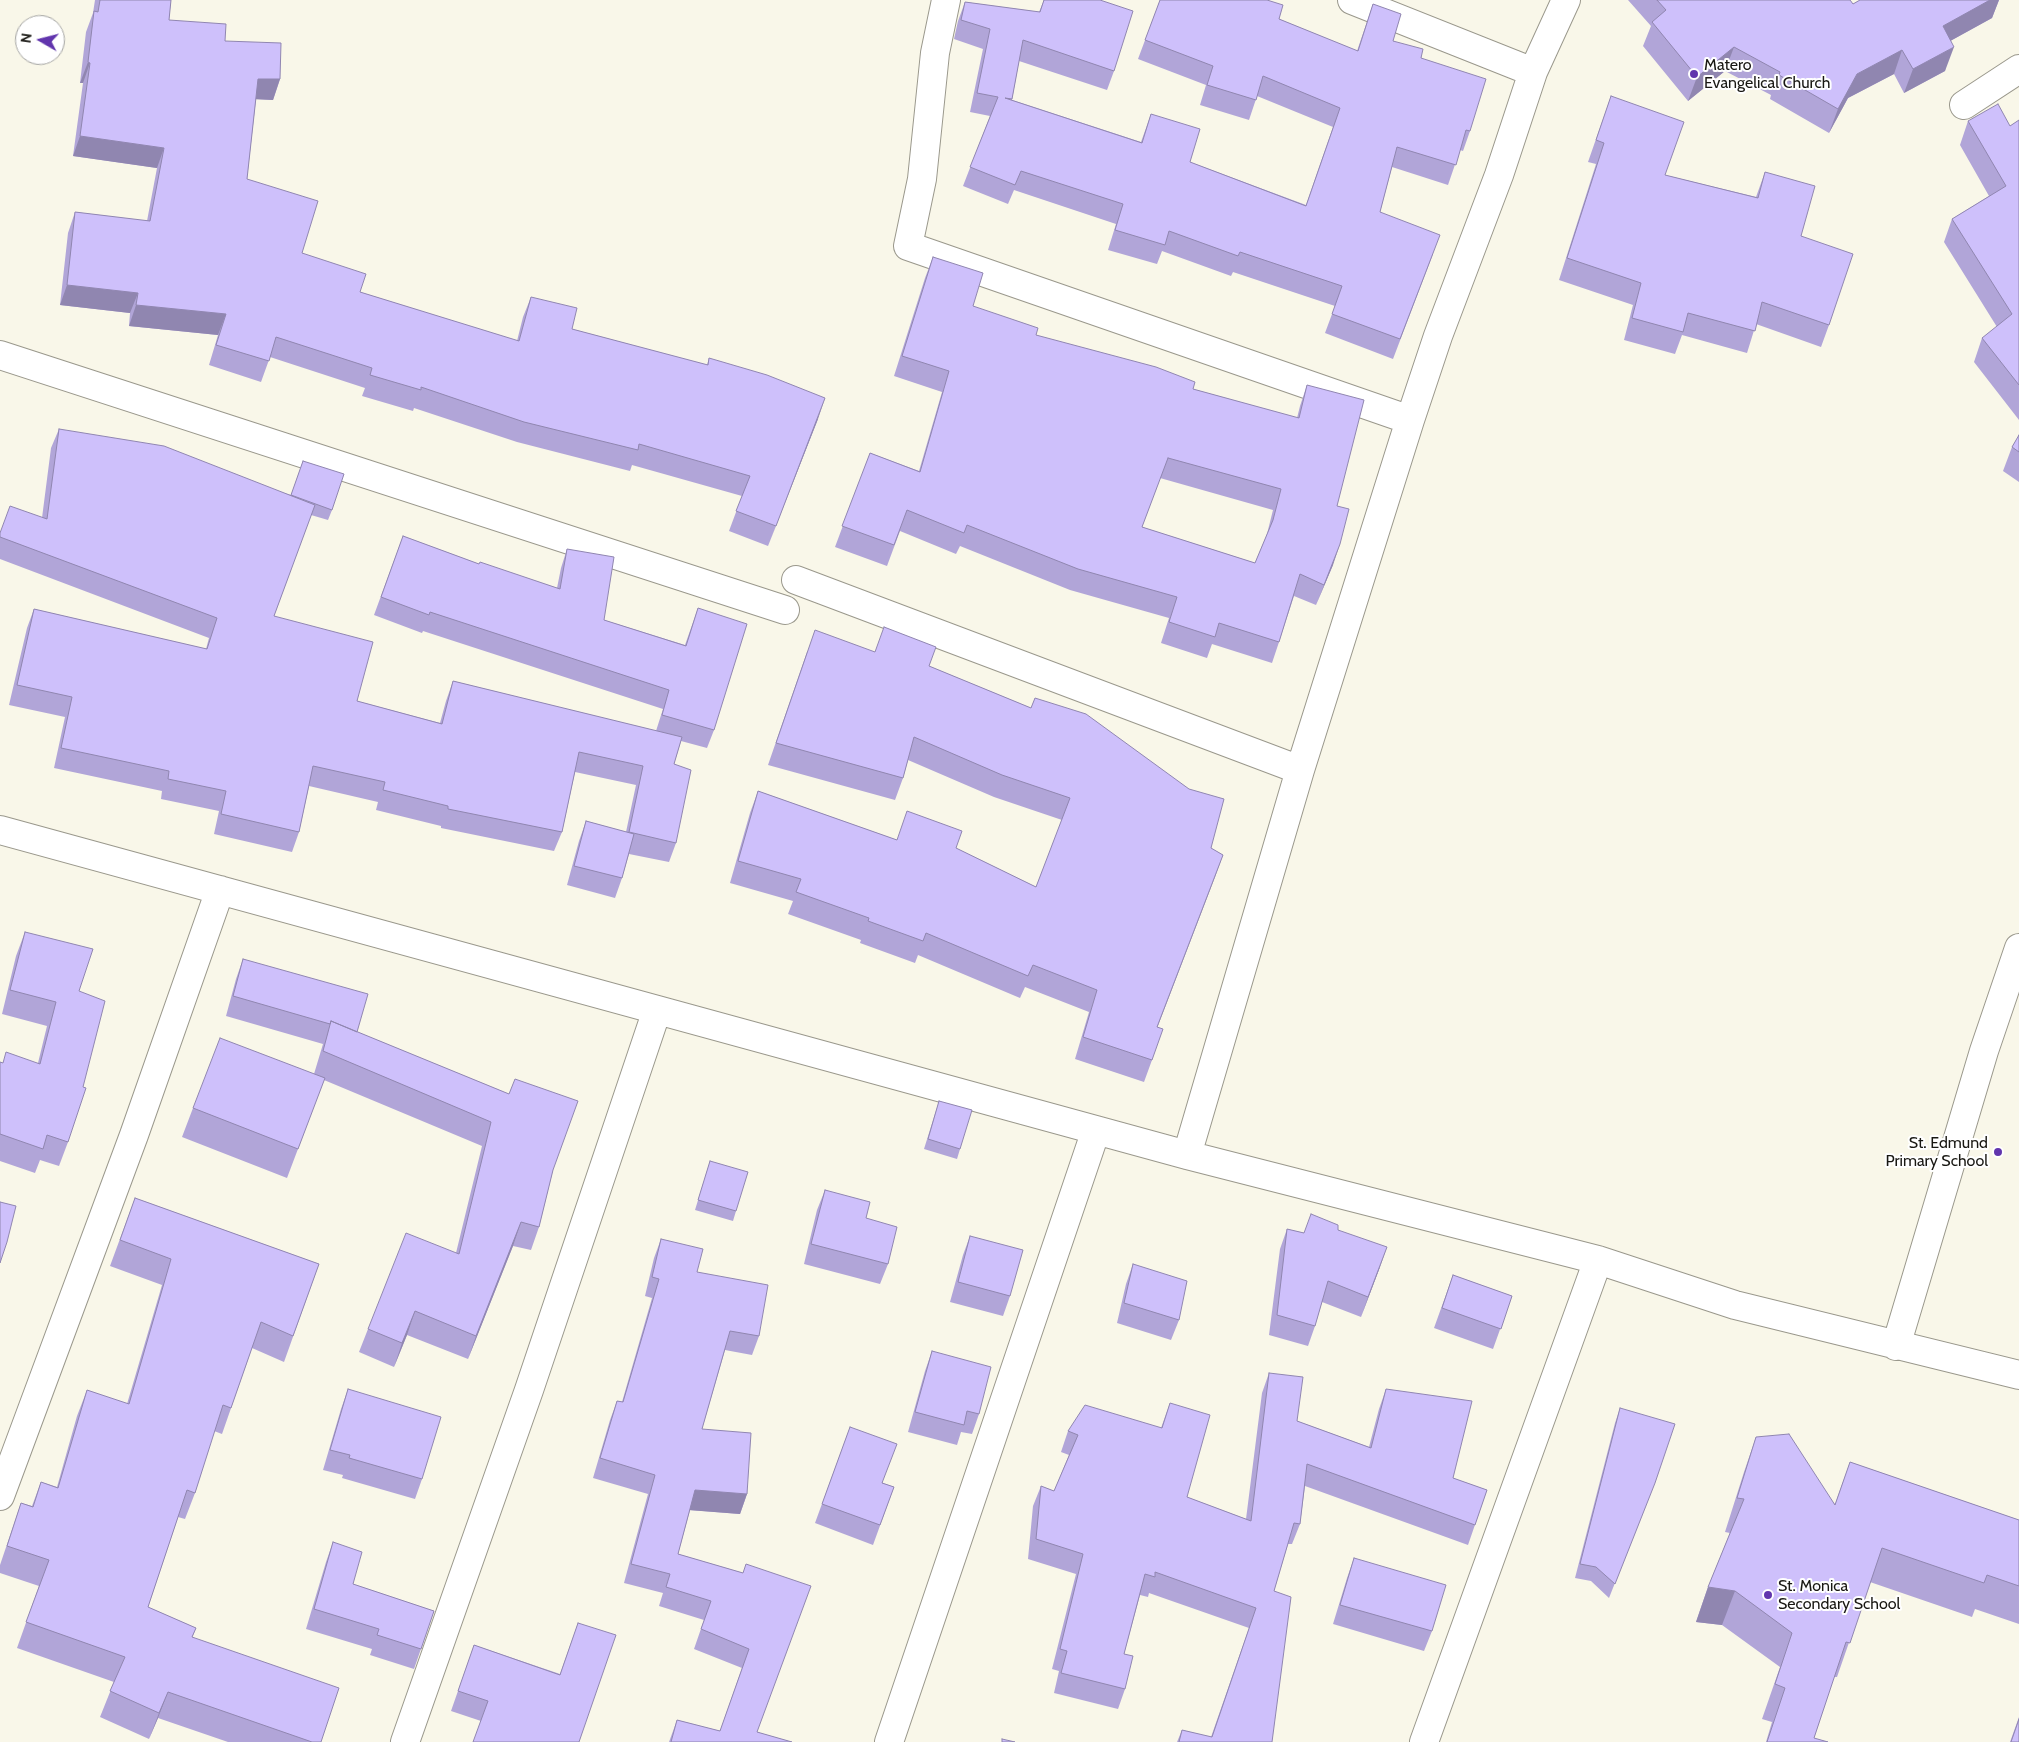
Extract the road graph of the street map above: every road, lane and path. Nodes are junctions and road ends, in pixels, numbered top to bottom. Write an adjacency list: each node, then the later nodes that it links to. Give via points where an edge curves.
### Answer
1 (946, 0): 8 (street, via 935,52 922,179 908,246)
2 (1352, 0): 5 (street)
3 (1566, 0): 5 (street)
4 (2019, 70): 6 (street)
5 (1533, 72): 8 (street)
6 (1964, 106)
7 (0, 355): 10 (street)
8 (1410, 420): 11 (street)
9 (796, 580): 11 (street)
10 (785, 610)
11 (1300, 770): 17 (street)
12 (0, 830): 13 (street)
13 (220, 890): 15 (street); 21 (street, via 134,1135)
14 (2019, 948): 19 (street, via 1984,1052)
15 (657, 1010): 16 (street); 22 (street, via 529,1390)
16 (1096, 1130): 17 (street); 23 (street)
17 (1187, 1155): 18 (street)
18 (1598, 1260): 19 (street, via 1735,1305); 24 (street)
19 (1896, 1346): 20 (street)
20 (2019, 1375)
21 (0, 1496)
22 (405, 1742)
23 (889, 1742)
24 (1424, 1742)

